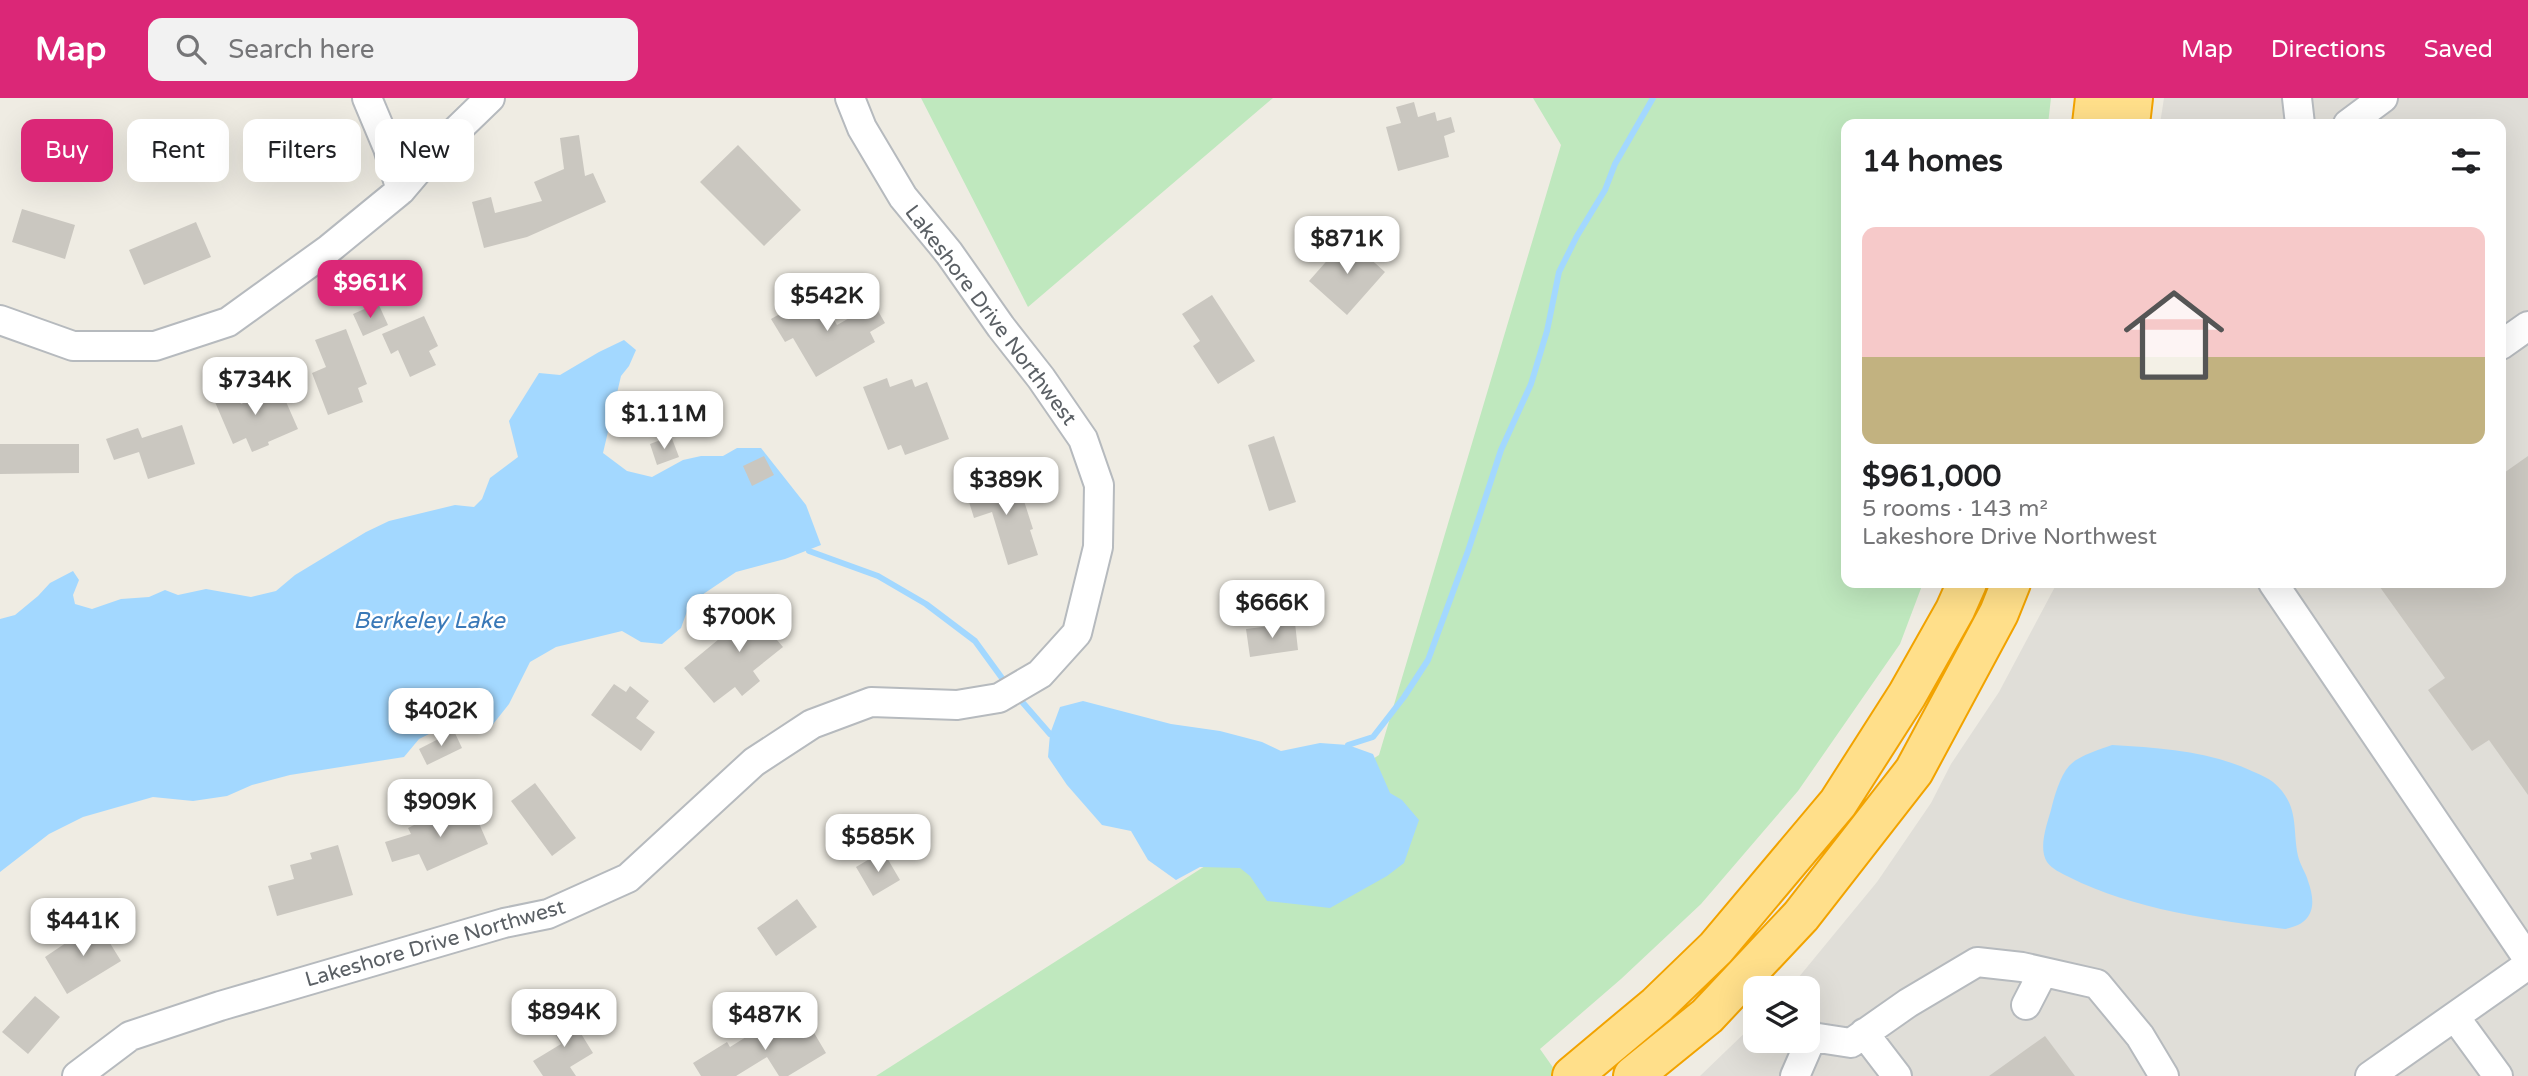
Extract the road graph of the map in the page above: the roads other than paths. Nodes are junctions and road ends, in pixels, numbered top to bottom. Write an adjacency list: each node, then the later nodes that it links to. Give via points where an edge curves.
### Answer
1 (368, 98): 12 (street)
2 (490, 98): 12 (street)
3 (850, 98): 29 (street, Lakeshore Drive Northwest, via 862,128 903,197 1083,439 1099,485 1098,547 1077,633 1040,674 999,698 957,705 871,702 812,724 754,762 628,878 590,896 548,914 504,923 130,1036)
4 (2095, 98): 8 (highway)
5 (2133, 98): 9 (highway)
6 (2297, 98): 10 (street)
7 (2383, 98): 11 (street)
8 (2093, 119)
9 (2131, 119)
10 (2299, 119)
11 (2355, 119)
12 (401, 190): 13 (street, via 228,322 155,346 73,346)
13 (0, 320)
14 (2528, 326): 15 (street)
15 (2506, 341)
16 (1965, 588): 30 (highway, via 1906,695 1838,803 1716,948)
17 (2009, 588): 22 (highway, via 1914,771 1801,916)
18 (2276, 588): 19 (street)
19 (2528, 959)
20 (2528, 965): 25 (street)
21 (2043, 972): 24 (street); 26 (street, via 1977,962); 34 (street, via 2097,984 2140,1036)
22 (1762, 976)
23 (1743, 991): 31 (highway)
24 (2026, 1005)
25 (2455, 1017): 35 (street); 36 (street)
26 (1864, 1033): 27 (street, via 1851,1043); 33 (street)
27 (1820, 1037)
28 (1803, 1053): 32 (street)
29 (77, 1076)
30 (1572, 1076)
31 (1633, 1076)
32 (1795, 1076)
33 (1897, 1076)
34 (2164, 1076)
35 (2370, 1076)
36 (2498, 1076)

